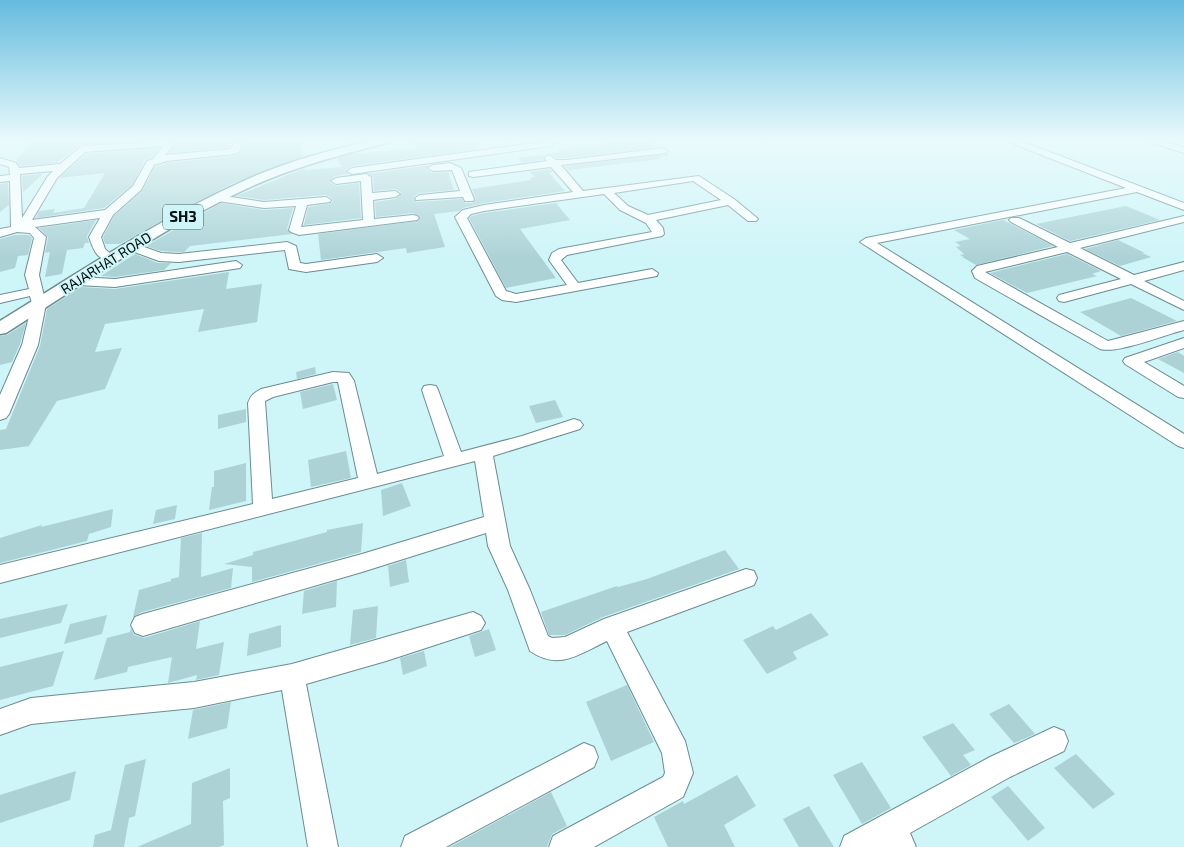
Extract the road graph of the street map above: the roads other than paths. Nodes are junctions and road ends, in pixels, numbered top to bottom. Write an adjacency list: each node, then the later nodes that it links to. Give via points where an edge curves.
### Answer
1 (16, 181): 33 (street)
2 (50, 181): 33 (street)
3 (141, 181): 26 (street, via 137,188)
4 (245, 181): 37 (main road, RAJARHAT ROAD / SH3, via 226,188)
5 (258, 181): 19 (main road, RAJARHAT ROAD / SH3)
6 (366, 181): 18 (street)
7 (461, 181): 20 (street, via 468,196)
8 (572, 181): 16 (street)
9 (577, 181): 16 (street)
10 (676, 181): 15 (street)
11 (699, 181): 23 (street)
12 (1116, 181): 14 (street)
13 (1137, 181): 21 (street)
14 (1138, 189): 25 (street); 57 (street, via 866,242)
15 (606, 190): 16 (street); 28 (street, via 625,208)
16 (586, 193): 44 (street, via 484,208 461,217 501,293 516,298)
17 (394, 194): 18 (street)
18 (368, 197): 32 (street)
19 (218, 198): 24 (street, via 264,205); 35 (main road, RAJARHAT ROAD / SH3)
20 (420, 198)
21 (1184, 198)
22 (326, 200): 24 (street)
23 (730, 201): 28 (street); 29 (street)
24 (302, 202): 32 (street, via 295,230)
25 (1184, 207)
26 (108, 213): 33 (street); 37 (street, via 95,237 100,251)
27 (412, 218): 32 (street)
28 (648, 218): 44 (street, via 658,234 556,256 555,260)
29 (752, 219)
30 (1184, 219): 36 (street)
31 (1015, 220): 36 (street)
32 (369, 224)
33 (19, 227): 34 (street); 45 (street, via 33,230 40,238 32,276)
34 (0, 233)
35 (133, 247): 38 (street, via 159,257 178,258 287,246 292,249 294,266 306,268); 43 (main road, RAJARHAT ROAD / SH3)
36 (1069, 247): 42 (street); 50 (street, via 978,271 1106,346)
37 (107, 256): 45 (main road, RAJARHAT ROAD / SH3)
38 (377, 258)
39 (236, 265): 43 (street, via 116,283)
40 (1184, 266): 42 (street)
41 (652, 273): 44 (street)
42 (1132, 279): 46 (street); 48 (street)
43 (77, 281): 45 (main road, RAJARHAT ROAD / SH3)
44 (575, 287)
45 (38, 298): 47 (street); 49 (main road, RAJARHAT ROAD / SH3); 51 (main road, RAJARHAT ROAD / SH3); 55 (street, via 30,345)
46 (1064, 298)
47 (0, 299)
48 (1184, 306)
49 (0, 321)
50 (1184, 325)
51 (0, 329)
52 (1184, 343): 54 (street, via 1131,361)
53 (430, 390): 59 (street)
54 (1184, 393)
55 (0, 414)
56 (574, 425): 58 (street)
57 (1184, 442)
58 (483, 452): 59 (street); 62 (street)
59 (454, 460): 60 (street)
60 (369, 482): 61 (street); 61 (street, via 343,377 267,393 256,403)
61 (263, 508): 63 (street)
62 (495, 522): 66 (street); 67 (street, via 499,546 539,642 549,650 567,648)
63 (0, 574)
64 (746, 578): 67 (street)
65 (473, 623): 68 (street)
66 (143, 625)
67 (612, 627): 75 (street, via 675,751 679,772 673,787)
68 (292, 676): 69 (street, via 194,694 32,711); 73 (street)
69 (0, 722)
70 (1054, 741): 72 (street, via 1000,768)
71 (584, 757): 74 (street)
72 (895, 838): 76 (street)
73 (324, 847)
74 (416, 847)
75 (564, 847)
76 (855, 847)

